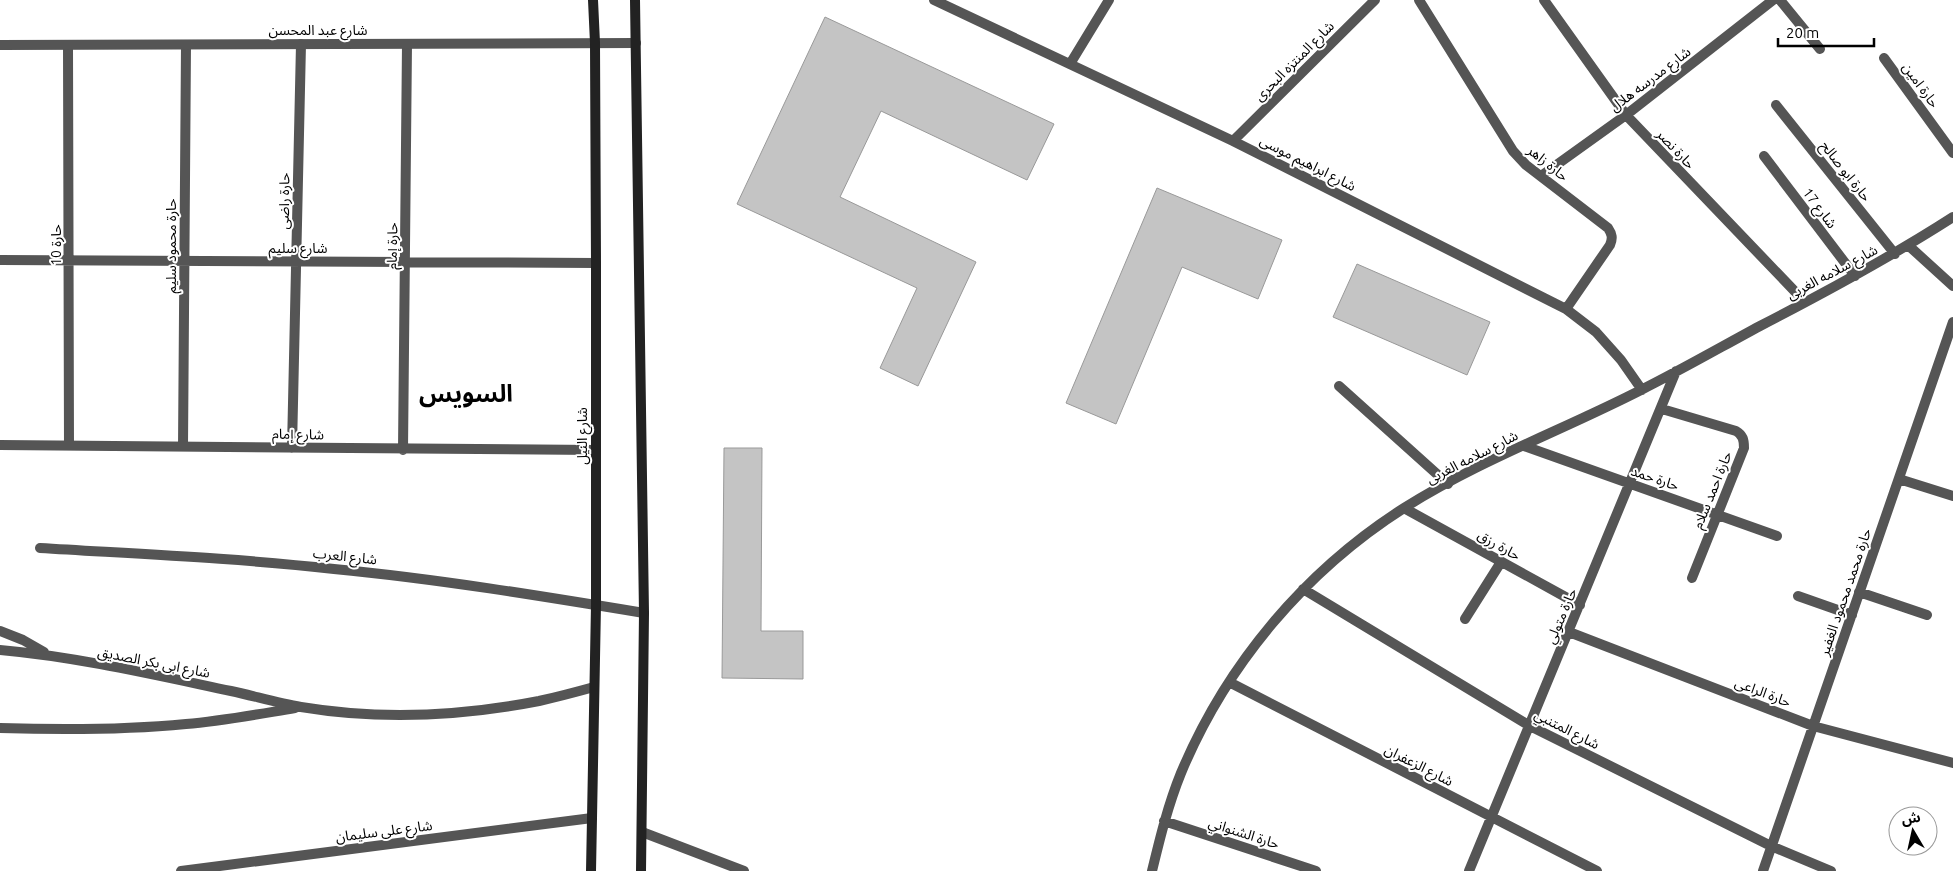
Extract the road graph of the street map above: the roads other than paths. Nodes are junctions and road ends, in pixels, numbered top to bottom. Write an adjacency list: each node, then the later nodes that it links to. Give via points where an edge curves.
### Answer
1 (593, 0): 11 (main road, شارع النيل)
2 (635, 0): 10 (main road)
3 (934, 0): 19 (street, شارع ابراهيم موسى)
4 (1109, 0): 19 (street)
5 (1375, 0): 22 (street, شارع المنتزه البحرى)
6 (1419, 0): 25 (street, حارة زاهر, via 1513,151 1526,166)
7 (1544, 0): 21 (street, حارة نصر)
8 (1773, 0): 21 (street, شارع مدرسه هلال)
9 (1780, 0): 17 (street)
10 (636, 42): 11 (street, شارع عبد المحسن); 66 (main road)
11 (595, 43): 13 (street, شارع عبد المحسن); 34 (main road, شارع النيل)
12 (301, 44): 13 (street, شارع عبد المحسن); 16 (street, شارع عبد المحسن); 32 (street, حارة راضى)
13 (407, 44): 33 (street, حارة إمام)
14 (0, 45): 15 (street, شارع عبد المحسن)
15 (68, 45): 16 (street, شارع عبد المحسن); 30 (street, حارة 10)
16 (186, 45): 31 (street, حارة محمود سليم)
17 (1820, 49)
18 (1884, 58): 23 (street, حارة امين)
19 (1070, 64): 22 (street, شارع ابراهيم موسى)
20 (1776, 105): 28 (street, حارة ابو صالح)
21 (1626, 114): 25 (street, شارع مدرسه هلال); 37 (street, حارة نصر)
22 (1233, 141): 38 (street, شارع ابراهيم موسى)
23 (1953, 152)
24 (1764, 156): 35 (street, شارع 17)
25 (1541, 176): 38 (street, حارة زاهر, via 1611,233 1610,245)
26 (1953, 217): 27 (street, شارع سلامه الغربى)
27 (1909, 246): 28 (street, شارع سلامه الغربى); 36 (street)
28 (1894, 254): 35 (street, شارع سلامه الغربى)
29 (0, 260): 30 (street, شارع سليم)
30 (70, 260): 31 (street, شارع سليم); 45 (street, حارة 10)
31 (185, 261): 32 (street, شارع سليم); 47 (street, حارة محمود سليم)
32 (297, 262): 33 (street, شارع سليم); 48 (street, حارة راضى)
33 (405, 262): 34 (street, شارع سليم); 49 (street, حارة إمام)
34 (596, 263): 50 (main road, شارع النيل)
35 (1855, 276): 37 (street, شارع سلامه الغربى)
36 (1953, 286)
37 (1806, 302): 40 (street, شارع سلامه الغربى)
38 (1566, 309): 42 (street, شارع ابراهيم موسى, via 1596,332 1622,360)
39 (1953, 322): 51 (street, حارة محمد محمود الغفير)
40 (1676, 371): 42 (street, شارع سلامه الغربى); 43 (street, حارة متولي)
41 (1339, 386): 52 (street)
42 (1642, 390): 46 (street, شارع سلامه الغربى)
43 (1662, 409): 53 (street, حارة متولي); 56 (street, حارة احمد سلام, via 1736,430 1742,436 1744,448)
44 (0, 445): 45 (street, شارع إمام)
45 (69, 445): 47 (street, شارع إمام)
46 (1524, 446): 52 (street, شارع سلامه الغربى); 53 (street, حارة حمد)
47 (183, 447): 48 (street, شارع إمام)
48 (292, 448): 49 (street, شارع إمام)
49 (403, 450): 50 (street, شارع إمام)
50 (596, 450): 64 (main road, شارع النيل)
51 (1899, 479): 54 (street); 62 (street, حارة محمد محمود الغفير)
52 (1448, 484): 55 (street, شارع سلامه الغربى)
53 (1631, 484): 56 (street, حارة حمد); 65 (street, حارة متولي)
54 (1953, 496)
55 (1404, 508): 59 (street, حارة رزق); 61 (street, شارع سلامه الغربى, via 1351,546)
56 (1717, 514): 57 (street, حارة حمد); 60 (street, حارة احمد سلام)
57 (1777, 536)
58 (40, 548): 64 (street, شارع العرب, via 334,568)
59 (1501, 562): 65 (street, حارة رزق); 69 (street)
60 (1692, 578)
61 (1303, 589): 74 (street, شارع سلامه الغربى, via 1263,634); 77 (street, شارع المتنبي)
62 (1859, 592): 67 (street, حارة محمد محمود الغفير); 68 (street)
63 (1798, 596): 67 (street)
64 (596, 605): 66 (street, شارع العرب); 75 (main road, شارع النيل)
65 (1580, 605): 71 (street, حارة متولي)
66 (644, 613): 84 (main road)
67 (1852, 614): 78 (street, حارة محمد محمود الغفير)
68 (1927, 615)
69 (1465, 619)
70 (0, 631): 73 (street)
71 (1569, 632): 77 (street, حارة متولي); 78 (street, حارة الراعى)
72 (0, 650): 73 (street, شارع ابى بكر الصديق)
73 (47, 654): 76 (street, شارع ابى بكر الصديق)
74 (1229, 682): 82 (street, شارع الزعفران); 83 (street, شارع سلامه الغربى, via 1181,773)
75 (594, 687): 76 (street, شارع ابى بكر الصديق, via 540,701 480,710 421,714 361,713); 81 (main road, شارع النيل)
76 (302, 707): 79 (street, شارع ابى بكر الصديق, via 187,724 134,728)
77 (1530, 726): 82 (street, حارة متولي); 85 (street, شارع المتنبي)
78 (1813, 726): 80 (street, حارة الراعى); 85 (street, حارة محمد محمود الغفير)
79 (0, 728)
80 (1953, 763)
81 (592, 818): 86 (street, شارع على سليمان); 89 (main road, شارع النيل)
82 (1491, 818): 87 (street, شارع الزعفران); 94 (street, حارة متولي)
83 (1164, 821): 92 (street, شارع سلامه الغربى); 93 (street, حارة الشنواني)
84 (642, 832): 90 (main road); 91 (street)
85 (1771, 846): 95 (street, حارة محمد محمود الغفير); 96 (street, شارع المتنبي)
86 (252, 866): 88 (street, شارع على سليمان)
87 (1590, 870)
88 (180, 871)
89 (590, 871)
90 (641, 871)
91 (744, 871)
92 (1152, 871)
93 (1316, 871)
94 (1469, 871)
95 (1763, 871)
96 (1831, 871)

